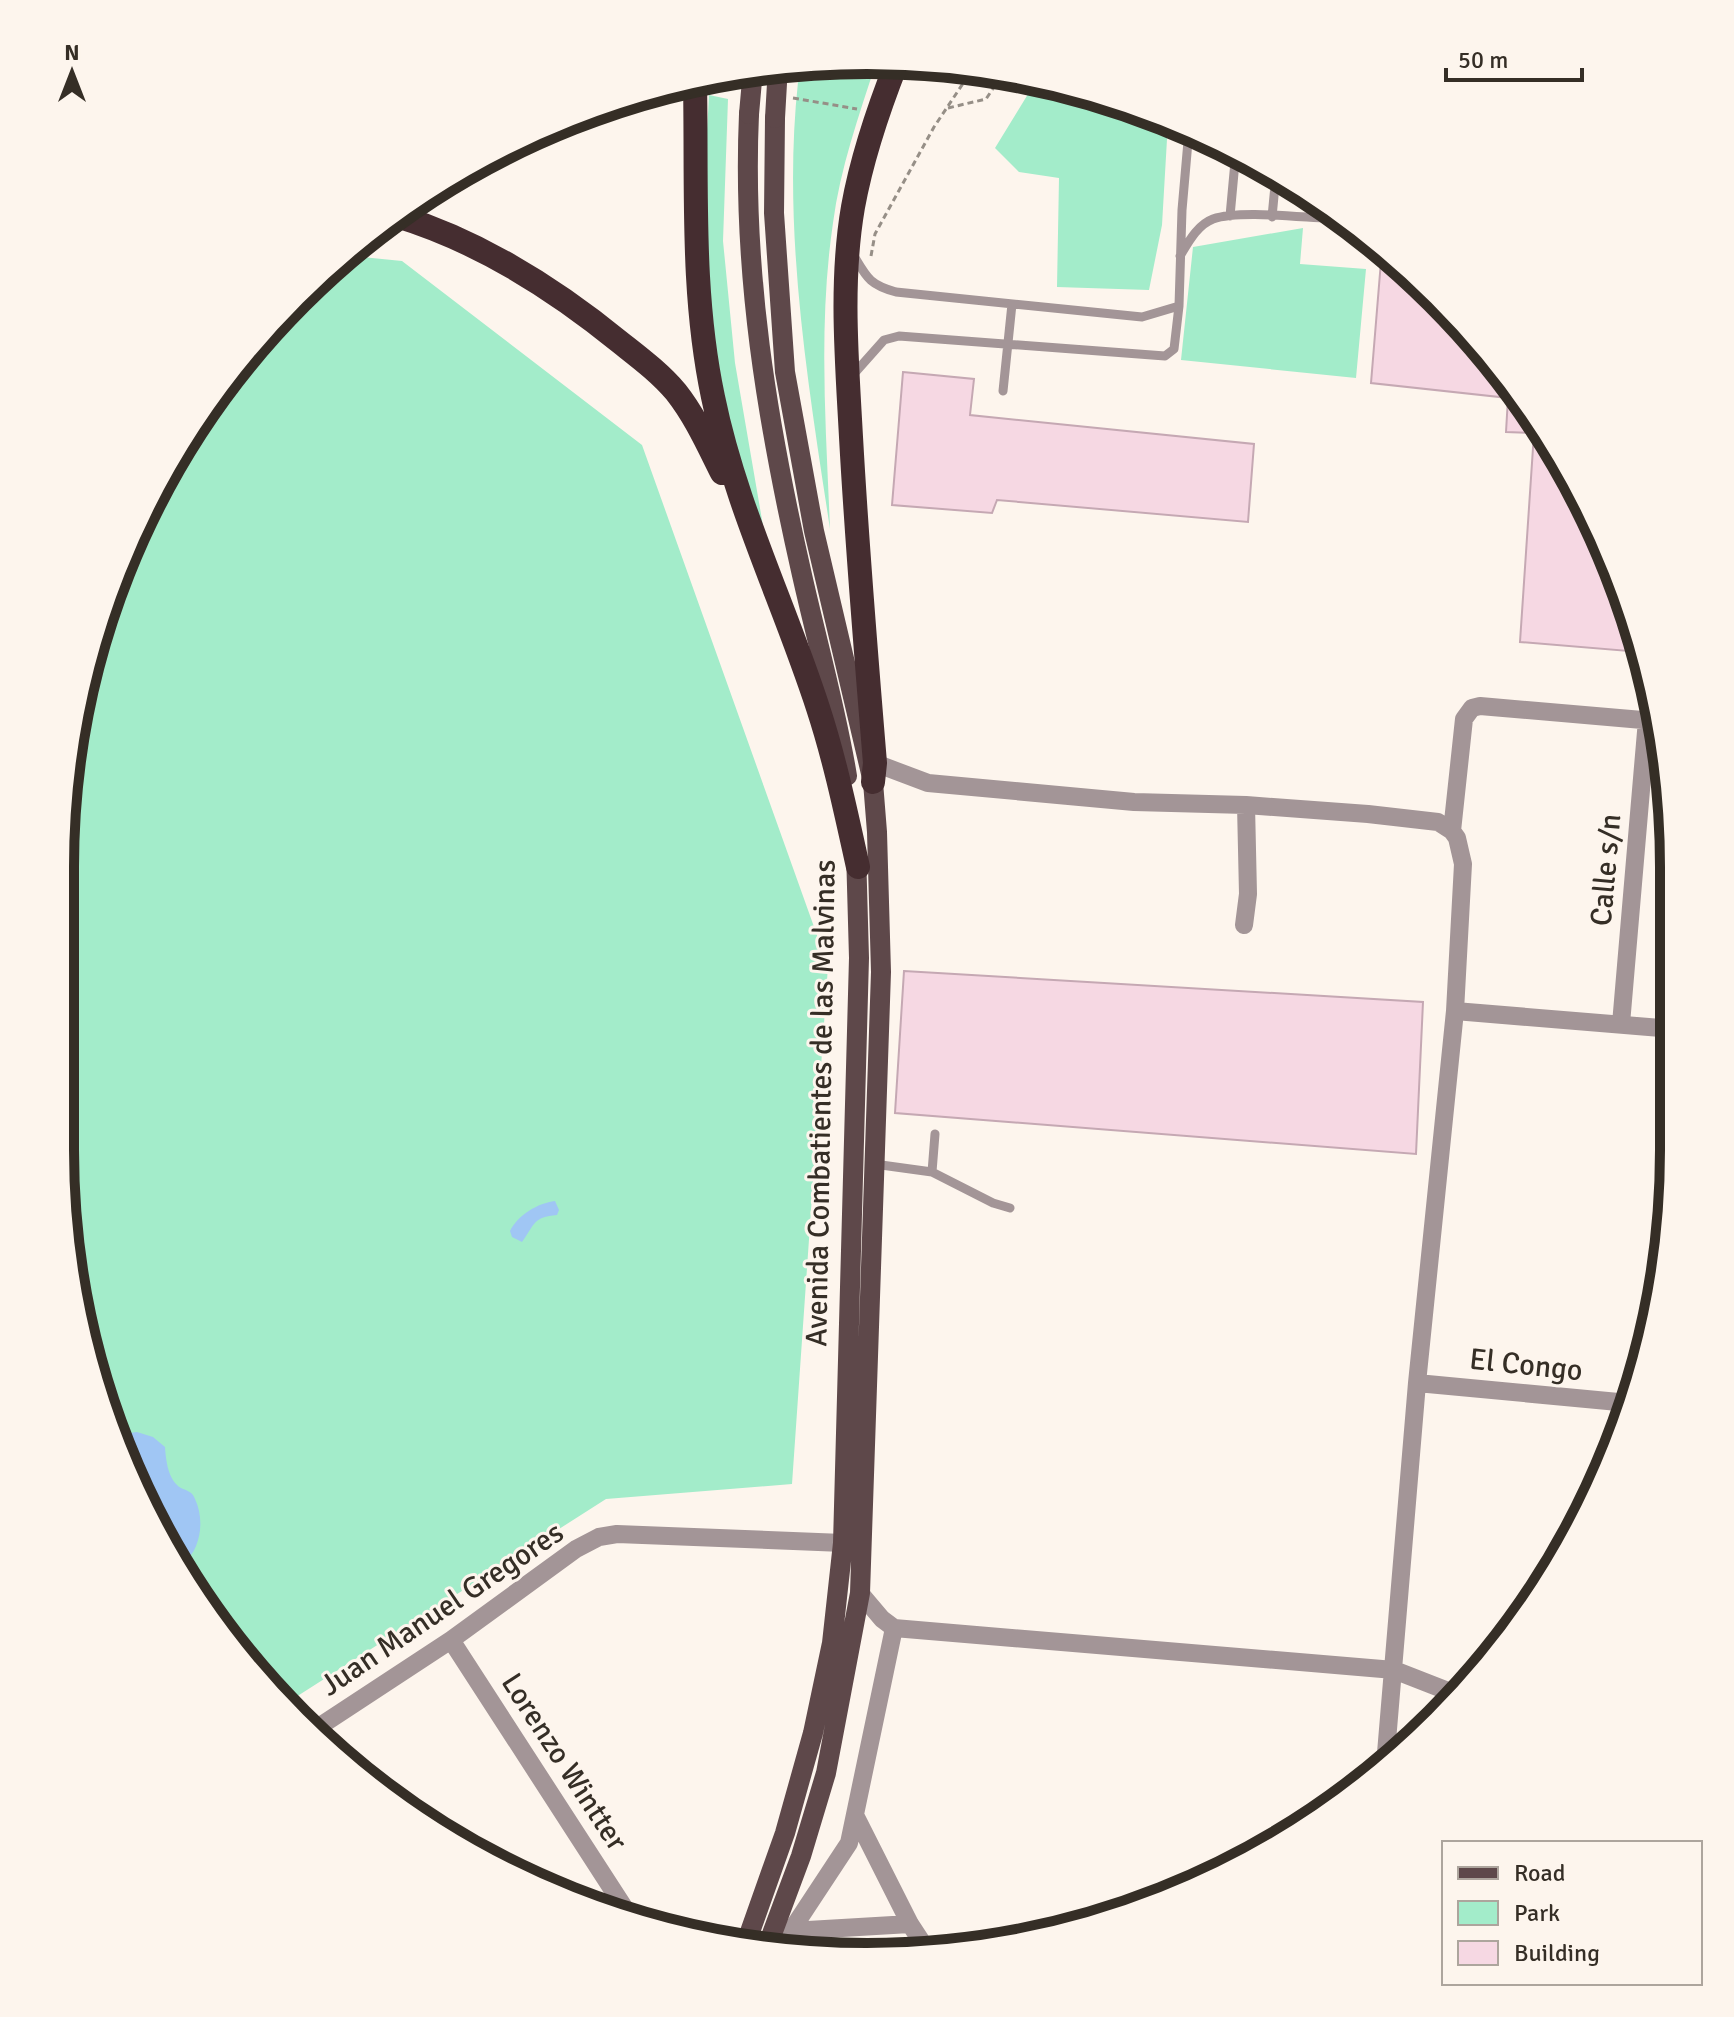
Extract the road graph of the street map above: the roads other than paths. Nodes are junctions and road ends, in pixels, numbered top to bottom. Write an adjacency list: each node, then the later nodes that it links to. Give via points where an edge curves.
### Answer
1 (892, 75): 12 (highway, via 863,163)
2 (777, 80): 22 (main road, Avenida Combatientes de las Malvinas, bridge, via 774,213 785,372 814,531)
3 (752, 83): 25 (main road, Avenida Combatientes de las Malvinas, bridge, via 749,240 763,385 839,725)
4 (695, 93): 19 (highway, via 695,234 704,352)
5 (1188, 142): 13 (lane)
6 (1235, 165): 8 (lane)
7 (1275, 187): 9 (lane)
8 (1230, 216): 9 (lane); 13 (lane, via 1204,225)
9 (1272, 217): 10 (lane)
10 (1318, 217)
11 (409, 220): 19 (highway, via 454,237 537,283 649,366 684,404)
12 (849, 248): 14 (lane, via 876,287); 17 (highway)
13 (1179, 259): 15 (lane)
14 (1012, 304): 15 (lane, via 1142,317); 16 (lane)
15 (1179, 306): 16 (lane, via 1174,349 1165,356)
16 (1007, 344): 17 (lane, via 899,336 884,340); 18 (lane)
17 (848, 382): 22 (highway)
18 (1003, 391)
19 (747, 521): 25 (highway, via 818,707)
20 (1646, 721): 24 (street, Calle s/n, via 1472,708 1464,719)
21 (1649, 735): 28 (street, Calle s/n)
22 (874, 773): 23 (street, via 1134,802); 31 (main road, Avenida Combatientes de las Malvinas, via 881,972)
23 (1246, 805): 24 (street, via 1438,822); 26 (street)
24 (1452, 831): 27 (street, via 1463,864)
25 (858, 867): 36 (main road, Avenida Combatientes de las Malvinas)
26 (1244, 925)
27 (1455, 1011): 28 (street); 34 (street)
28 (1621, 1024): 29 (street)
29 (1660, 1028)
30 (935, 1134): 32 (lane)
31 (874, 1164): 32 (lane); 37 (main road, Avenida Combatientes de las Malvinas)
32 (932, 1172): 33 (lane)
33 (1010, 1208)
34 (1417, 1383): 35 (street, El Congo); 40 (street)
35 (1619, 1402)
36 (843, 1543): 39 (street, Juan Manuel Gregores, via 599,1537); 48 (main road, Avenida Combatientes de las Malvinas, via 832,1643 813,1733)
37 (860, 1593): 38 (street); 49 (main road, Avenida Combatientes de las Malvinas, via 826,1773)
38 (894, 1628): 40 (street); 44 (street)
39 (451, 1640): 42 (street, Juan Manuel Gregores); 45 (street, Lorenzo Wintter)
40 (1394, 1670): 41 (street); 43 (street)
41 (1447, 1691)
42 (321, 1725)
43 (1386, 1749)
44 (856, 1817): 46 (street); 47 (street, via 849,1843)
45 (622, 1904)
46 (910, 1924): 47 (street); 51 (street)
47 (791, 1931): 50 (street)
48 (749, 1934)
49 (773, 1937)
50 (783, 1938)
51 (921, 1941)

